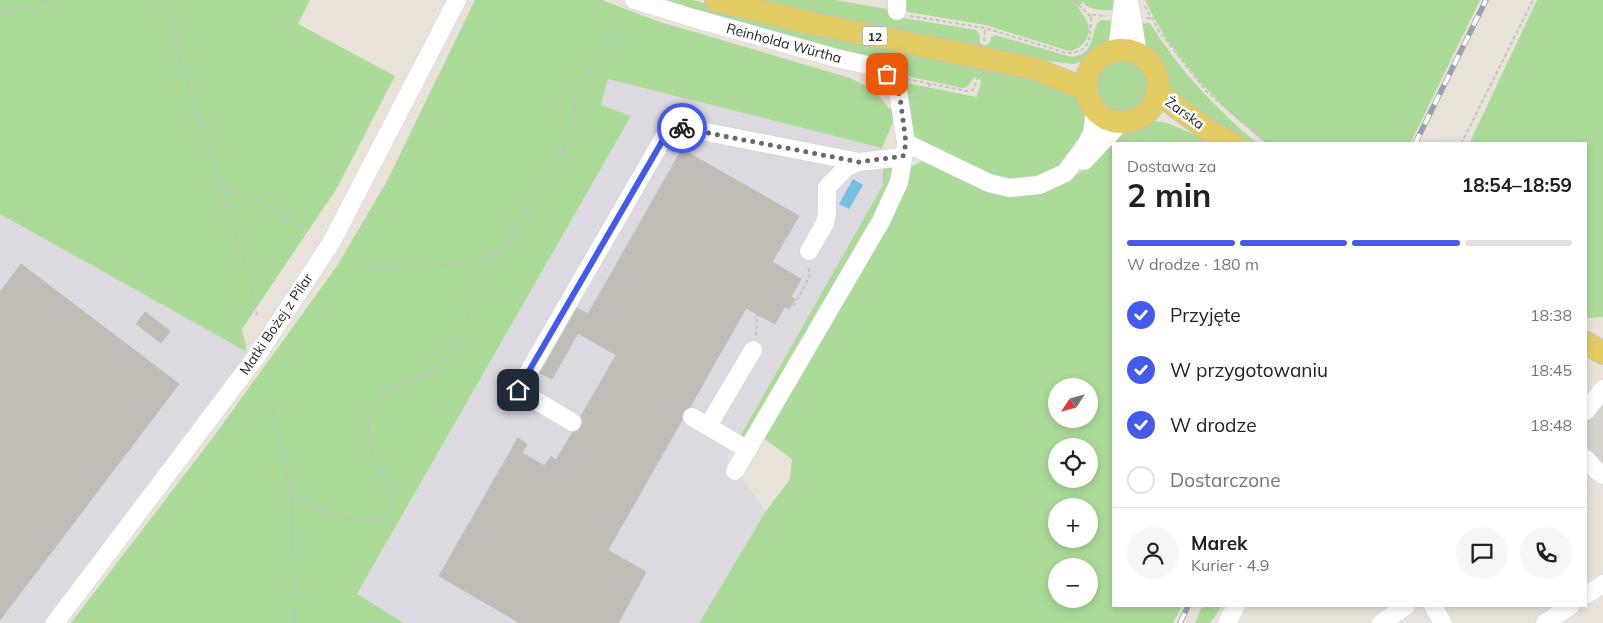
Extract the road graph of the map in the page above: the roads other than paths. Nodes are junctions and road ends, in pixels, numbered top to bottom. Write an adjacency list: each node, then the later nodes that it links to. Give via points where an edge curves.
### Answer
1 (457, 0): 36 (street, Matki Bożej z Pilar, via 330,243 256,357)
2 (634, 0): 16 (street, Reinholda Würtha, via 876,67 887,74 898,91)
3 (716, 0): 9 (main road, 12, via 810,23)
4 (1123, 0): 6 (street)
5 (1129, 0): 7 (street)
6 (1116, 51): 7 (main road); 8 (main road, 12)
7 (1138, 54): 10 (main road, via 1152,66)
8 (1093, 65): 9 (main road, 12); 11 (main road, via 1088,77)
9 (1036, 69): 11 (main road, 12)
10 (1158, 93): 12 (main road); 14 (main road, Żarska)
11 (1090, 99): 13 (main road, 12, via 1106,118); 18 (street, via 1094,120 1092,133)
12 (1144, 114): 13 (main road); 14 (main road, Żarska, via 1165,117)
13 (1121, 122): 18 (street, via 1080,166)
14 (1212, 133): 15 (main road, Żarska)
15 (1229, 142)
16 (905, 150): 17 (street); 18 (street, via 975,178 1010,188 1039,185); 26 (street, via 899,182 881,221)
17 (859, 162): 19 (street, via 847,167 827,186 825,223); 24 (street, via 671,126 518,390)
18 (1065, 173)
19 (809, 251)
20 (753, 350): 25 (street)
21 (1603, 389): 22 (street)
22 (1587, 410)
23 (692, 416): 25 (street)
24 (572, 422)
25 (708, 426): 26 (street)
26 (748, 450): 28 (street)
27 (1587, 460): 29 (street)
28 (735, 471)
29 (1603, 475)
30 (1603, 584): 31 (street)
31 (1587, 594)
32 (1235, 607): 37 (street)
33 (1405, 607): 38 (street)
34 (1434, 607): 39 (street)
35 (1569, 607): 40 (street)
36 (55, 623)
37 (1227, 623)
38 (1381, 623)
39 (1444, 623)
40 (1545, 623)

